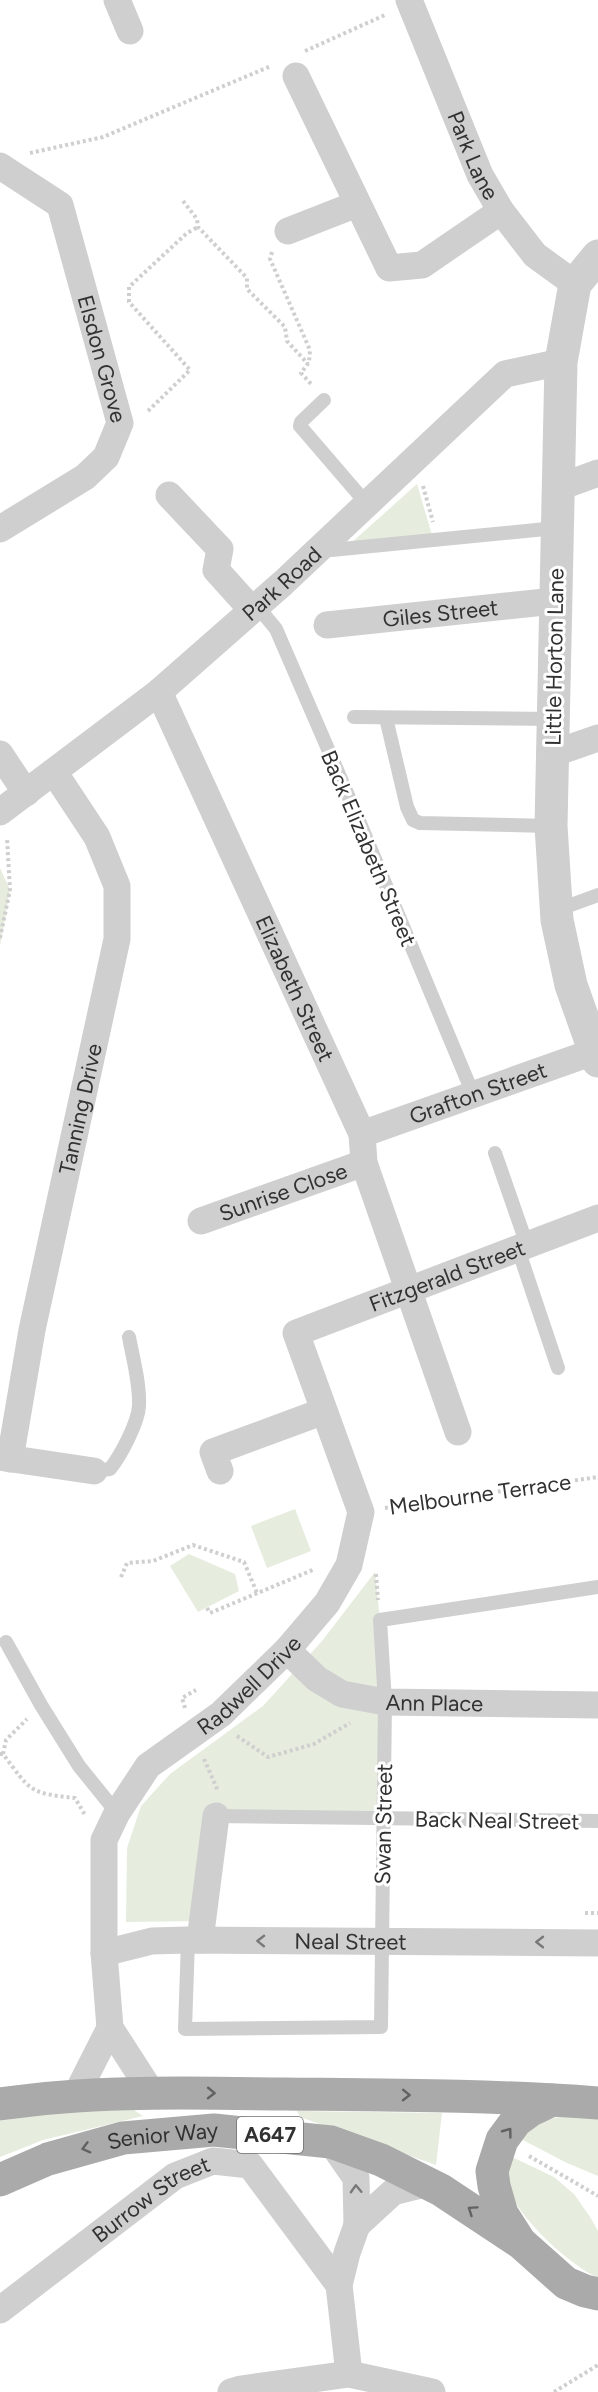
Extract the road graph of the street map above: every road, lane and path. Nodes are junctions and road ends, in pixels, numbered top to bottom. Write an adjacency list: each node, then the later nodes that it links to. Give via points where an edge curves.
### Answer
1 (117, 0): 3 (street)
2 (410, 2): 4 (path); 8 (street, Park Lane, via 480,176)
3 (130, 31)
4 (288, 65): 5 (path, via 103,137); 7 (street)
5 (11, 161): 23 (street, Elsdon Grove, via 60,205 120,423 106,457 85,477)
6 (183, 201): 9 (path, via 197,219)
7 (357, 204): 8 (street, via 389,268 422,265); 10 (street)
8 (501, 211): 12 (street, Park Lane, via 536,255)
9 (198, 227): 14 (path, via 247,278 248,289 285,327 287,341); 16 (path, via 129,287 129,302 190,370)
10 (288, 231): 14 (path, via 275,242 270,259 310,350)
11 (598, 256): 12 (street, Little Horton Lane)
12 (575, 284): 13 (street, Little Horton Lane)
13 (561, 362): 17 (street, Park Road, via 505,374); 19 (street, Little Horton Lane)
14 (308, 364): 15 (path, via 301,373)
15 (324, 400): 21 (lane, via 300,426)
16 (148, 411)
17 (416, 459): 21 (street, Park Road); 24 (path)
18 (598, 473): 19 (street)
19 (557, 488): 22 (street, Little Horton Lane)
20 (169, 495): 27 (street, via 220,549 216,570)
21 (368, 504): 25 (street, Park Road)
22 (556, 528): 24 (lane); 26 (street, Little Horton Lane)
23 (0, 529)
24 (439, 540): 25 (lane)
25 (316, 551): 27 (street, Park Road)
26 (554, 601): 28 (street, Giles Street); 32 (street, Little Horton Lane)
27 (255, 608): 29 (street, Park Road); 44 (lane, Back Elizabeth Street, via 276,629)
28 (327, 625)
29 (159, 692): 36 (street, Park Road); 45 (street, Elizabeth Street)
30 (354, 717): 31 (lane)
31 (386, 718): 32 (lane); 39 (lane, via 413,820)
32 (553, 719): 35 (street, Little Horton Lane)
33 (598, 738): 35 (street)
34 (0, 754): 37 (street)
35 (552, 754): 39 (street, Little Horton Lane)
36 (54, 772): 37 (street, Park Road); 56 (street, Tanning Drive, via 97,837 117,886 117,939)
37 (26, 793): 38 (street, Park Road)
38 (1, 812): 42 (path, via 9,849 10,890)
39 (551, 826): 41 (street, Little Horton Lane)
40 (598, 895): 41 (lane)
41 (557, 910): 43 (street, Little Horton Lane, via 571,985)
42 (0, 938)
43 (595, 1057): 44 (street, Grafton Street)
44 (473, 1094): 45 (street, Grafton Street)
45 (362, 1134): 47 (street, Elizabeth Street)
46 (495, 1153): 50 (lane)
47 (364, 1163): 49 (street, Sunrise Close); 51 (street, Elizabeth Street)
48 (598, 1218): 50 (street, Fitzgerald Street)
49 (201, 1221)
50 (522, 1247): 51 (street, Fitzgerald Street); 53 (lane)
51 (408, 1291): 54 (street, Fitzgerald Street, via 296,1334); 55 (street, Elizabeth Street)
52 (129, 1337): 57 (lane, via 139,1408 122,1454 110,1469)
53 (558, 1368)
54 (324, 1411): 58 (street, via 213,1452); 60 (street)
55 (458, 1432)
56 (5, 1458): 57 (street)
57 (94, 1471)
58 (220, 1471)
59 (598, 1477): 60 (path, Melbourne Terrace)
60 (361, 1512): 61 (street, Radwell Drive)
61 (352, 1554): 64 (path); 67 (street, Radwell Drive, via 327,1603)
62 (121, 1577): 64 (path, via 127,1563 153,1561 193,1545 244,1562)
63 (598, 1587): 68 (lane, Swan Street, via 380,1620)
64 (257, 1593): 65 (path, via 210,1613)
65 (207, 1608)
66 (6, 1642): 69 (lane)
67 (287, 1650): 68 (street, Ann Place, via 317,1679 342,1694); 71 (street, Radwell Drive)
68 (385, 1702): 70 (street, Ann Place); 71 (path, via 314,1744 268,1757 239,1738); 76 (lane, Swan Street)
69 (41, 1705): 73 (path, via 6,1740); 74 (lane, via 79,1766)
70 (598, 1705)
71 (221, 1714): 72 (street, Radwell Drive)
72 (193, 1734): 74 (street, Radwell Drive, via 148,1766); 75 (path)
73 (2, 1754): 78 (path, via 31,1789 75,1798 84,1812 87,1834)
74 (117, 1813): 78 (street, Radwell Drive)
75 (223, 1816): 76 (lane, Back Neal Street); 81 (street)
76 (383, 1818): 77 (lane, Back Neal Street); 82 (lane, Swan Street)
77 (598, 1821)
78 (104, 1840): 84 (street, Radwell Drive)
79 (575, 1913): 80 (path)
80 (598, 1913)
81 (194, 1940): 82 (street, Neal Street, one-way to 81); 82 (lane, Swan Street, via 185,2029 381,2028); 84 (street, Neal Street, via 152,1941)
82 (383, 1942): 83 (street, Neal Street, one-way to 82)
83 (598, 1943)
84 (104, 1953): 85 (street, Radwell Drive)
85 (110, 2028): 86 (street, Radwell Drive); 87 (street)
86 (152, 2093): 87 (main road, Senior Way / A647); 88 (main road, Senior Way / A647, one-way to 88)
87 (76, 2095): 90 (main road, Senior Way / A647)
88 (552, 2100): 89 (main road, Senior Way / A647); 95 (main road, Senior Way / A647, one-way to 88, via 502,2214 492,2171 502,2140 516,2121)
89 (598, 2103)
90 (0, 2104)
91 (331, 2142): 92 (main road, Senior Way / A647, one-way to 92, via 214,2130 123,2138 64,2154); 93 (main road, Senior Way / A647); 94 (street, one-way to 91, via 356,2178)
92 (0, 2180)
93 (429, 2183): 94 (street, via 393,2193); 95 (main road, Senior Way / A647, one-way to 93)
94 (357, 2225): 97 (street)
95 (521, 2243): 96 (main road, Senior Way / A647)
96 (566, 2283): 98 (main road, Senior Way / A647); 100 (main road, A647)
97 (339, 2285): 99 (street, Burrow Street, via 250,2165 213,2161 175,2176); 102 (street)
98 (598, 2294)
99 (0, 2310)
100 (598, 2315)
101 (598, 2365): 105 (path)
102 (349, 2374): 103 (street); 104 (street)
103 (231, 2392)
104 (432, 2392)
105 (554, 2392)

